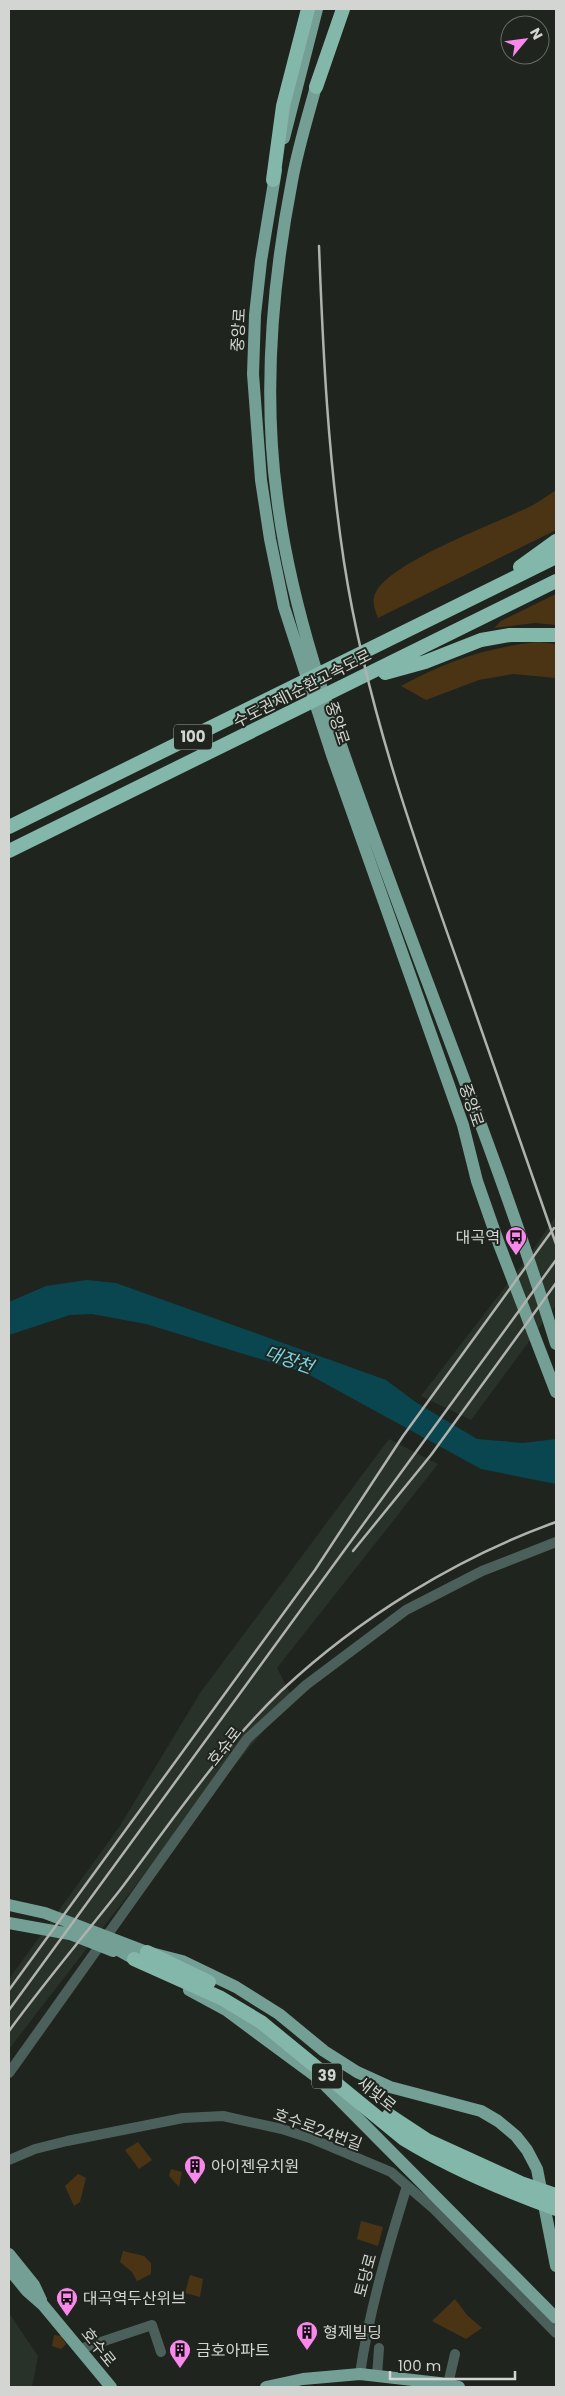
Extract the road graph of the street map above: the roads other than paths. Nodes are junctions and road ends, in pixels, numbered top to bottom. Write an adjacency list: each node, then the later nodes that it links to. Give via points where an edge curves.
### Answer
1 (308, 9): 6 (highway, via 283,106)
2 (317, 9): 6 (main road, 중앙로)
3 (337, 9): 5 (main road, 중앙로)
4 (343, 9): 5 (highway)
5 (316, 87): 15 (main road, 중앙로, via 292,178 280,251 273,327 273,447 284,547 309,648 349,768 527,1248)
6 (273, 180): 16 (main road, 중앙로, via 255,315 253,374 261,480 284,607 332,756 463,1125 504,1260)
7 (556, 542): 10 (highway)
8 (556, 557): 10 (highway, 수도권제1순환고속도로 / 100)
9 (556, 581): 12 (highway, 수도권제1순환고속도로 / 100)
10 (490, 590): 13 (highway, 수도권제1순환고속도로 / 100)
11 (556, 635): 12 (highway, via 481,640 425,662)
12 (355, 681): 14 (highway, 수도권제1순환고속도로 / 100)
13 (9, 827)
14 (9, 852)
15 (556, 1344)
16 (556, 1392)
17 (556, 1542): 24 (street, 호수로, via 482,1570 406,1610 306,1685 247,1739)
18 (9, 1896): 22 (main road, via 96,1924)
19 (9, 1905): 22 (main road, 39, via 45,1913)
20 (9, 1914): 23 (main road, 39, via 44,1919 77,1929)
21 (9, 1923): 23 (main road, via 70,1934)
22 (147, 1952): 27 (highway, 새빛로 / 39, via 233,1994 270,2018 398,2123); 31 (main road, via 182,1962 236,1987 357,2072 390,2087 481,2111 498,2121 516,2136 537,2169)
23 (134, 1959): 27 (highway, 새빛로 / 39, via 221,1998 261,2022 404,2139 426,2152); 34 (main road, via 226,2010 318,2078)
24 (9, 2073)
25 (9, 2160): 26 (street, 호수로24번길, via 35,2148 67,2141 183,2118 223,2116 310,2138 391,2172)
26 (407, 2186): 35 (street, 호수로24번길); 40 (street, 토당로, via 368,2326)
27 (520, 2189): 28 (highway, 새빛로 / 39); 29 (highway, 새빛로 / 39)
28 (556, 2195)
29 (556, 2209)
30 (9, 2254): 33 (main road, 호수로, via 34,2285)
31 (556, 2266)
32 (9, 2270): 33 (main road, 호수로)
33 (43, 2305): 37 (main road, 호수로)
34 (556, 2318)
35 (556, 2332)
36 (379, 2348): 41 (street)
37 (80, 2349): 38 (street, via 152,2325); 44 (main road, 호수로)
38 (161, 2352)
39 (455, 2354): 43 (street)
40 (360, 2374): 41 (main road); 42 (main road)
41 (377, 2376): 43 (main road)
42 (304, 2383): 45 (main road)
43 (453, 2386)
44 (111, 2387)
45 (266, 2387)

